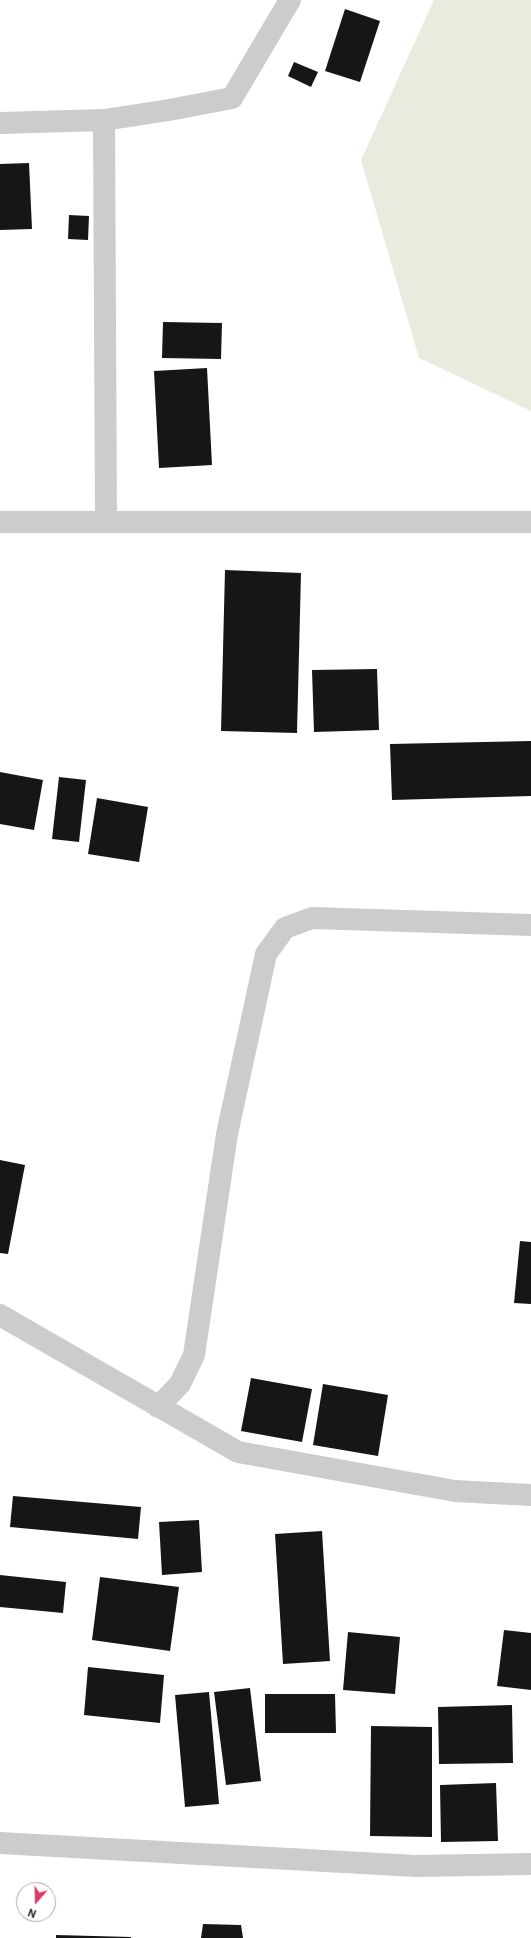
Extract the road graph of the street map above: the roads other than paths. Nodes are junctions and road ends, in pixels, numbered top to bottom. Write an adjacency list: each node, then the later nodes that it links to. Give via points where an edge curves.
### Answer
1 (290, 0): 2 (street, via 232,98)
2 (104, 120): 3 (street); 5 (street)
3 (0, 123)
4 (0, 522): 5 (street)
5 (106, 522): 6 (street)
6 (531, 522)
7 (531, 925): 9 (street, via 312,918 285,928 266,954 228,1134 194,1355 180,1384)
8 (0, 1315): 9 (street)
9 (158, 1407): 10 (street, via 238,1452 455,1491)
10 (531, 1495)
11 (0, 1843): 12 (street, via 416,1866)
12 (531, 1864)

